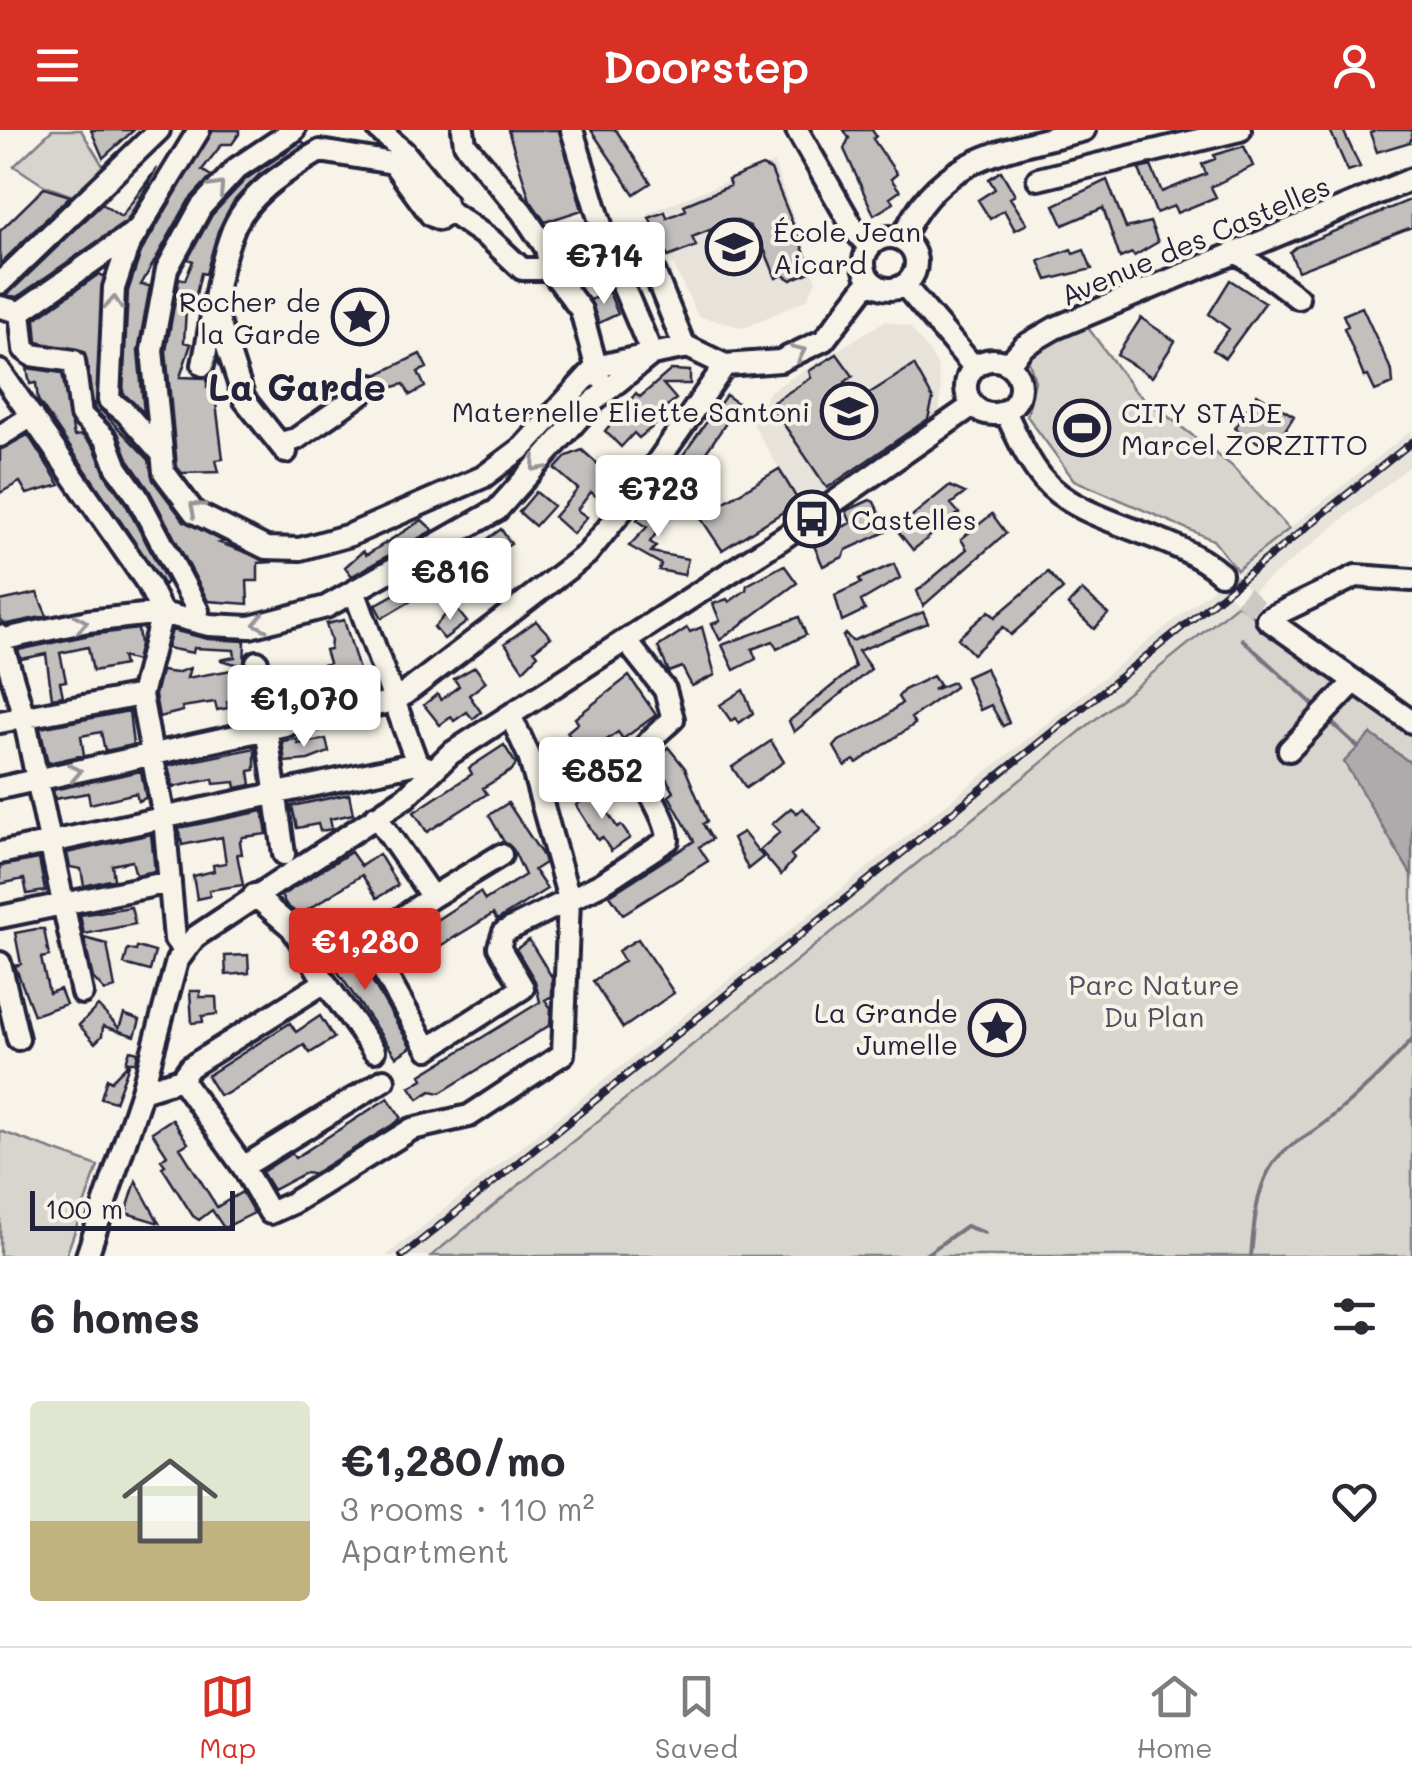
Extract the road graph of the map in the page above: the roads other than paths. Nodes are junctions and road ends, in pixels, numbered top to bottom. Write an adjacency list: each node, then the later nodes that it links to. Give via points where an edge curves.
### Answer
1 (159, 130): 20 (street)
2 (199, 130): 13 (street)
3 (294, 130): 39 (street, one-way to 3, via 152,350 167,268 200,207 237,168)
4 (379, 130): 12 (street)
5 (463, 130): 18 (street, via 465,144 546,248)
6 (572, 130): 16 (street)
7 (797, 130): 15 (street)
8 (1240, 130): 11 (street)
9 (1073, 131): 14 (street, via 970,160 928,195)
10 (1412, 179): 17 (street, Avenue des Castelles)
11 (1038, 180)
12 (446, 209): 18 (street, via 522,268); 24 (street, via 439,218 431,215 393,164 320,151 278,176 231,232)
13 (140, 228): 23 (street, via 58,286); 39 (street, one-way to 13, via 109,400 114,288)
14 (902, 239): 15 (street, via 888,236); 21 (street, via 916,264)
15 (869, 247): 19 (street, via 864,267)
16 (608, 248): 25 (street, via 643,244); 26 (street)
17 (1238, 252): 22 (street); 27 (street, Avenue des Castelles, via 1055,328)
18 (550, 269): 30 (street, via 581,310)
19 (870, 280): 21 (street, via 883,288); 29 (street, one-way to 19, via 780,360 824,340)
20 (0, 283)
21 (904, 285): 31 (street)
22 (1298, 298)
23 (10, 309): 43 (street, via 24,349 74,361 81,415 106,440 198,611)
24 (215, 311): 28 (street); 33 (street, via 244,399 283,448)
25 (685, 348): 26 (street); 29 (street)
26 (652, 354): 30 (street); 34 (street)
27 (1008, 364): 31 (street, via 988,360); 36 (street, via 1020,388)
28 (202, 365)
29 (725, 365): 49 (street, via 587,554)
30 (596, 366): 34 (street); 39 (street, one-way to 39, via 504,464 350,535 300,549 266,548 194,512 164,472)
31 (974, 367): 35 (street, via 966,385)
32 (0, 371): 37 (street)
33 (372, 386)
34 (604, 394): 42 (street, one-way to 42, via 497,510)
35 (974, 406): 36 (street, via 992,414); 45 (street)
36 (1005, 411): 40 (street, via 1036,468 1059,493 1187,550)
37 (32, 416): 38 (street); 43 (street)
38 (0, 436)
39 (162, 454)
40 (1219, 572)
41 (1412, 580): 47 (street, via 1356,576 1267,620)
42 (354, 594): 43 (street, one-way to 43, via 250,627 209,624); 49 (street)
43 (160, 608): 44 (street, one-way to 43); 48 (street)
44 (0, 639): 50 (street)
45 (627, 642): 51 (street); 70 (street, via 664,690 673,718 644,749 640,771 668,821 668,840)
46 (257, 662): 54 (street)
47 (1355, 682): 53 (street); 55 (street)
48 (141, 695): 50 (street); 56 (street)
49 (396, 698): 54 (street); 57 (street)
50 (24, 717): 52 (street); 58 (street)
51 (511, 717): 57 (street); 70 (street, via 530,756)
52 (0, 722)
53 (1412, 722)
54 (267, 730): 56 (street); 60 (street)
55 (1289, 750)
56 (150, 756): 58 (street, one-way to 56); 62 (street)
57 (425, 767): 60 (street); 61 (street, via 406,797)
58 (38, 780): 59 (street); 63 (street)
59 (0, 788)
60 (276, 793): 62 (street); 65 (street)
61 (376, 816): 68 (street); 69 (street)
62 (164, 818): 63 (street); 67 (street)
63 (51, 843): 64 (street); 71 (street)
64 (0, 853)
65 (284, 854)
66 (501, 855): 69 (street)
67 (170, 882): 71 (street); 73 (street, via 175,939)
68 (254, 895): 73 (street); 75 (street, via 292,928)
69 (432, 897): 70 (street, via 367,942 428,1048 523,988 499,948 504,932)
70 (570, 899): 82 (street, via 562,1054 469,1116 412,1129 270,1212)
71 (64, 903): 72 (street); 76 (street)
72 (0, 916)
73 (183, 949): 81 (street)
74 (0, 963): 77 (street)
75 (325, 982): 78 (street); 79 (street)
76 (82, 992)
77 (18, 1039)
78 (374, 1051)
79 (181, 1078): 81 (street); 82 (street)
80 (384, 1080): 82 (street)
81 (142, 1091): 83 (street)
82 (243, 1167)
83 (88, 1256)

